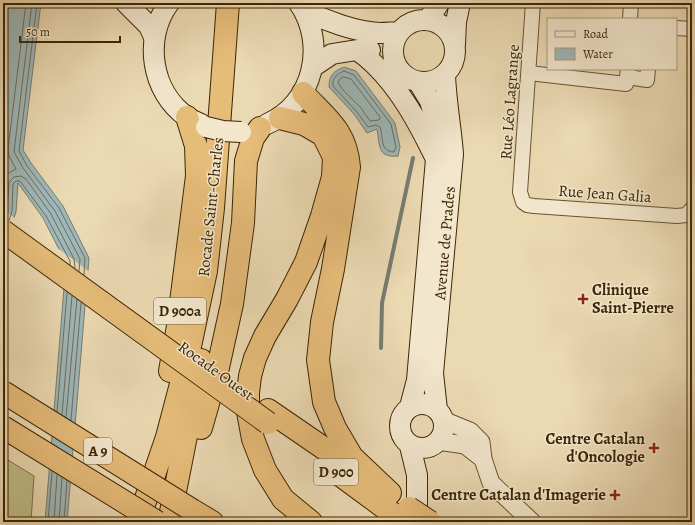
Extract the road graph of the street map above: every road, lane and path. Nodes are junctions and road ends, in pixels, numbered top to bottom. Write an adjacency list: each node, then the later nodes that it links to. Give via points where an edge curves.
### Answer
1 (169, 3): 15 (main road, via 159,20)
2 (228, 3): 43 (highway, Rocade Saint-Charles / D 900a, via 214,208 206,271 167,437)
3 (241, 3): 46 (highway, Rocade Saint-Charles / D 900a, via 218,280)
4 (439, 3): 11 (main road)
5 (460, 3): 16 (main road)
6 (533, 3): 21 (street, Rue Léo Lagrange)
7 (631, 3): 10 (street)
8 (302, 7): 14 (main road, via 316,16 368,31); 19 (main road, via 312,28)
9 (132, 8): 15 (main road, via 149,26)
10 (630, 18)
11 (428, 20): 14 (main road, via 408,24); 16 (main road, via 438,22 446,28)
12 (677, 28): 13 (street)
13 (692, 29)
14 (399, 32): 18 (main road, via 395,39)
15 (154, 37): 26 (main road, via 154,60 159,82 171,102)
16 (455, 45): 23 (main road, via 456,56 452,67)
17 (357, 50): 18 (main road, via 368,49); 19 (main road, via 332,54); 29 (main road, via 374,64 406,104 421,127)
18 (393, 56): 24 (main road, via 401,73)
19 (314, 66): 25 (main road)
20 (648, 70): 22 (street, via 647,80)
21 (529, 73): 22 (street, via 626,84); 30 (street, Rue Léo Lagrange, via 520,192)
22 (628, 73)
23 (445, 75): 24 (main road, via 428,83); 36 (main road, Avenue de Prades, via 453,154 433,373)
24 (419, 82): 29 (main road, Avenue de Prades, via 430,101 436,122 439,145)
25 (303, 93): 27 (main road); 42 (highway, via 335,126 348,152 349,166 322,322 318,360 324,402 352,457)
26 (187, 117): 28 (main road, bridge, via 206,127 223,131); 43 (highway, D 900a, via 196,146 197,176 178,326)
27 (280, 118): 28 (main road); 48 (highway, via 304,124 322,136 334,157 333,177 306,262 255,358 249,382 248,412 253,439 265,470 283,498)
28 (250, 130): 46 (highway, D 900a, via 253,138 246,161 243,223 232,304 217,372 194,455)
29 (436, 159): 35 (main road, Avenue de Prades, via 417,380)
30 (523, 202): 31 (street, Rue Jean Galia, via 534,206 677,216)
31 (689, 212)
32 (3, 219): 37 (highway, Rocade Ouest / D 900, via 163,332)
33 (3, 231): 37 (highway, Rocade Ouest / D 900, bridge)
34 (3, 392): 47 (highway, A 9, bridge)
35 (410, 407): 36 (main road, via 424,404 431,406); 40 (main road, via 399,423 401,436)
36 (440, 415): 39 (main road, via 444,428); 41 (street, via 470,431 480,442)
37 (268, 416): 42 (highway, Rocade Ouest / D 900); 44 (highway, Rocade Ouest / D 900)
38 (3, 427): 45 (highway, A 9, bridge)
39 (435, 444): 40 (main road, via 424,449); 41 (street, via 465,445); 44 (main road, via 425,464 423,488)
40 (410, 446): 44 (main road, via 416,475)
41 (483, 459): 50 (street, via 491,483)
42 (390, 493): 44 (highway, Rocade Ouest / D 900)
43 (141, 513)
44 (413, 518): 49 (highway, Rocade Ouest, bridge)
45 (157, 522)
46 (170, 522)
47 (212, 522)
48 (311, 522)
49 (430, 522)
50 (532, 522)

